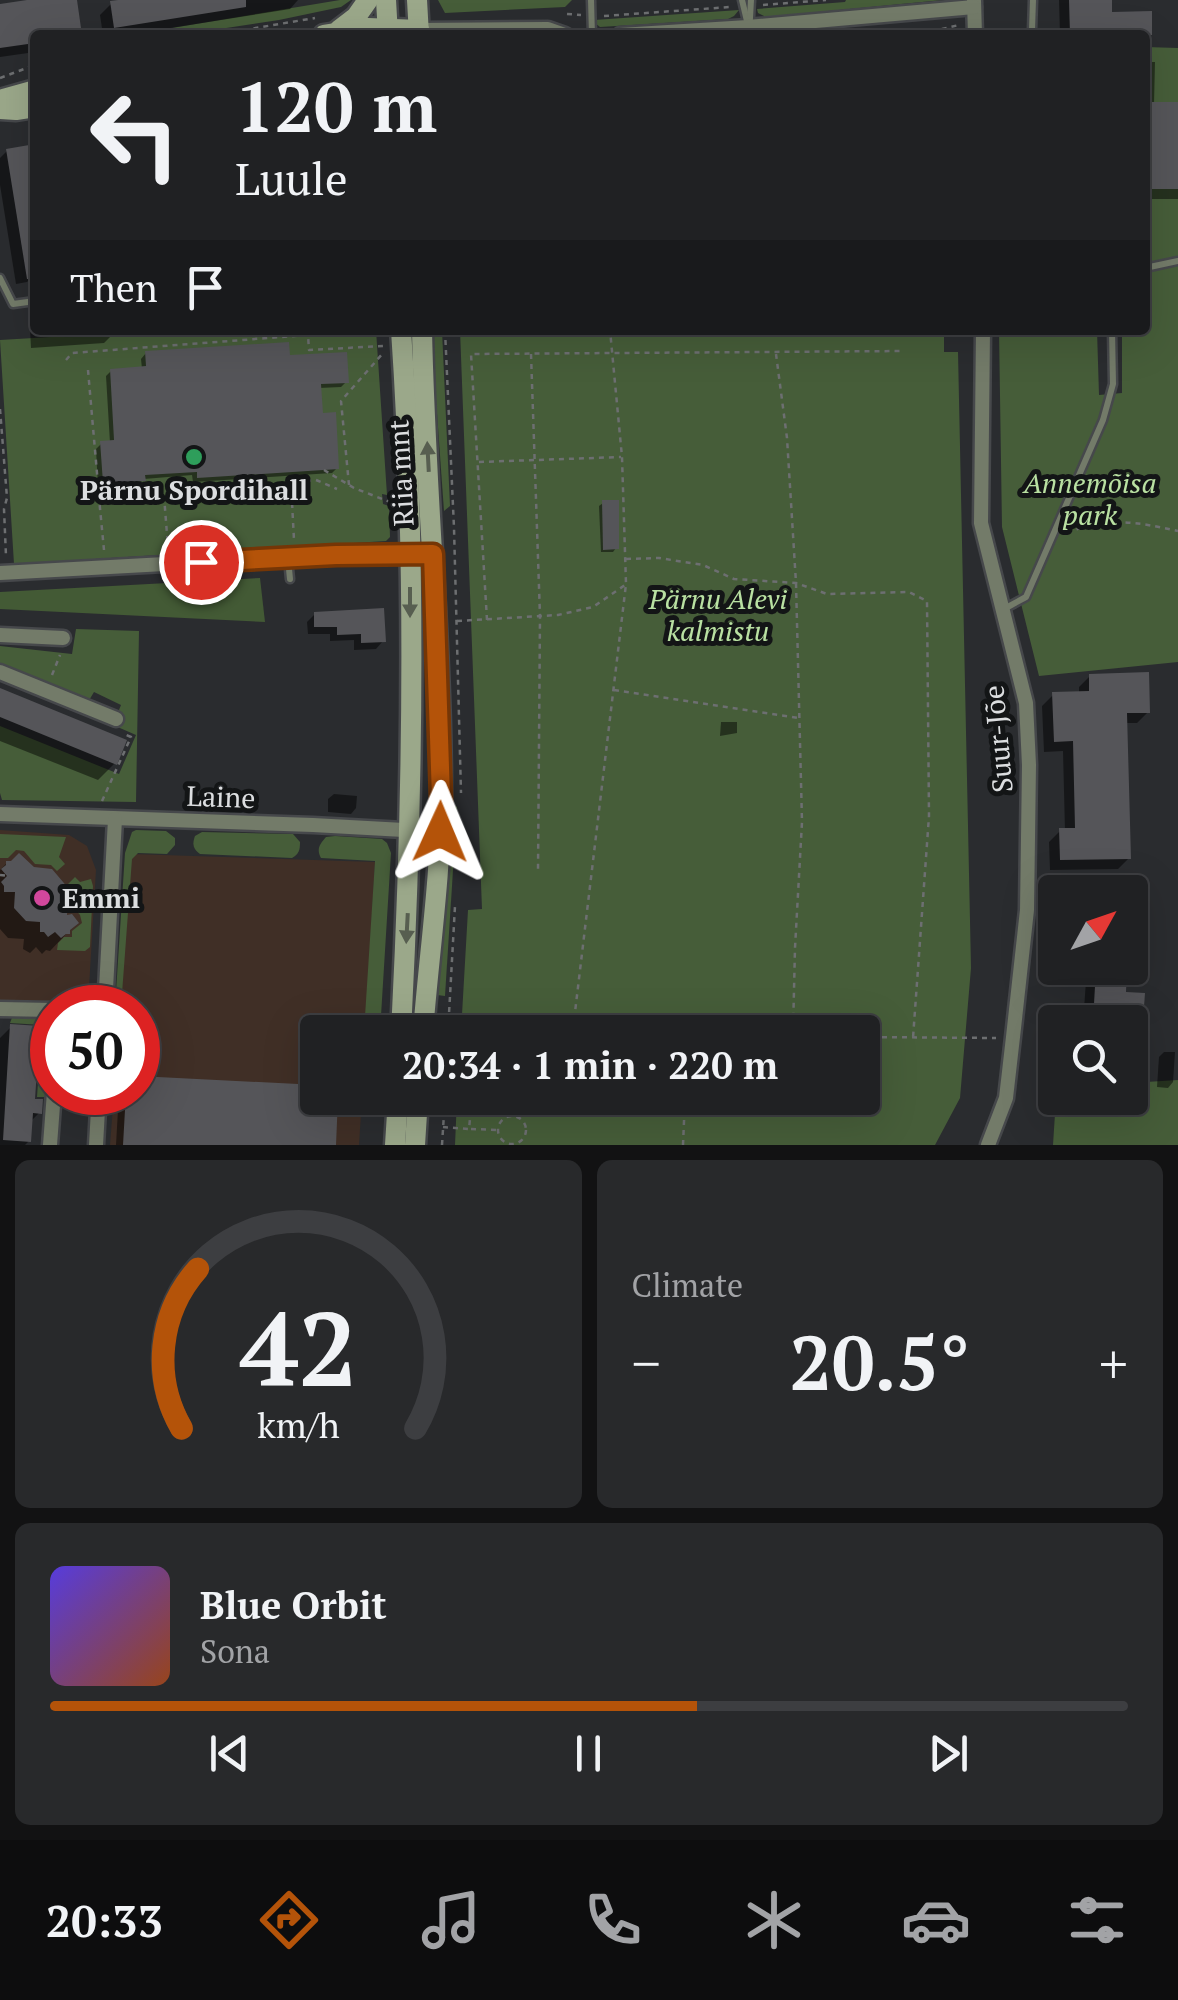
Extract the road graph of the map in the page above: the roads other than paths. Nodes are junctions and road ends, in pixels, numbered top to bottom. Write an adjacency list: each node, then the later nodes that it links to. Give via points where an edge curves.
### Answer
1 (368, 0): 8 (main road, via 356,17)
2 (386, 0): 10 (main road)
3 (417, 0): 11 (main road)
4 (590, 0): 12 (lane)
5 (1033, 0): 15 (lane)
6 (747, 3): 13 (lane)
7 (975, 16): 14 (street)
8 (326, 28): 9 (main road)
9 (378, 30)
10 (388, 30)
11 (419, 30)
12 (592, 30)
13 (749, 30)
14 (764, 30)
15 (1032, 30)
16 (30, 91): 17 (main road)
17 (0, 100)
18 (30, 108): 19 (main road)
19 (0, 109)
20 (1178, 261): 21 (lane)
21 (1150, 267)
22 (0, 278): 23 (lane, via 13,304)
23 (30, 302)
24 (402, 335): 28 (main road, Riia mnt)
25 (422, 335): 29 (main road, Riia mnt, one-way to 25)
26 (983, 335): 33 (street, Suur-Jõe, via 980,523)
27 (1112, 335): 33 (lane, via 1113,384 1102,420 1026,597)
28 (410, 554): 29 (street); 30 (street); 40 (main road, Riia mnt, one-way to 40)
29 (433, 554): 41 (main road, Riia mnt)
30 (288, 558): 31 (street); 32 (lane)
31 (5, 572)
32 (290, 579)
33 (1003, 610): 55 (street, Suur-Jõe, via 1026,704 1027,910 1006,1098)
34 (0, 635): 35 (street)
35 (62, 646)
36 (0, 672): 37 (street)
37 (112, 718)
38 (1, 812): 39 (street, Laine)
39 (115, 819): 40 (street, Laine); 42 (street)
40 (411, 830): 41 (street, Laine); 45 (main road, Riia mnt, one-way to 45)
41 (440, 832): 46 (main road, Riia mnt)
42 (106, 985)
43 (0, 1008): 44 (street)
44 (30, 1009)
45 (402, 1015)
46 (425, 1015)
47 (52, 1115): 51 (street)
48 (98, 1115): 52 (street)
49 (397, 1115): 53 (main road)
50 (417, 1115): 54 (main road)
51 (50, 1145)
52 (96, 1145)
53 (396, 1145)
54 (415, 1145)
55 (988, 1145)

